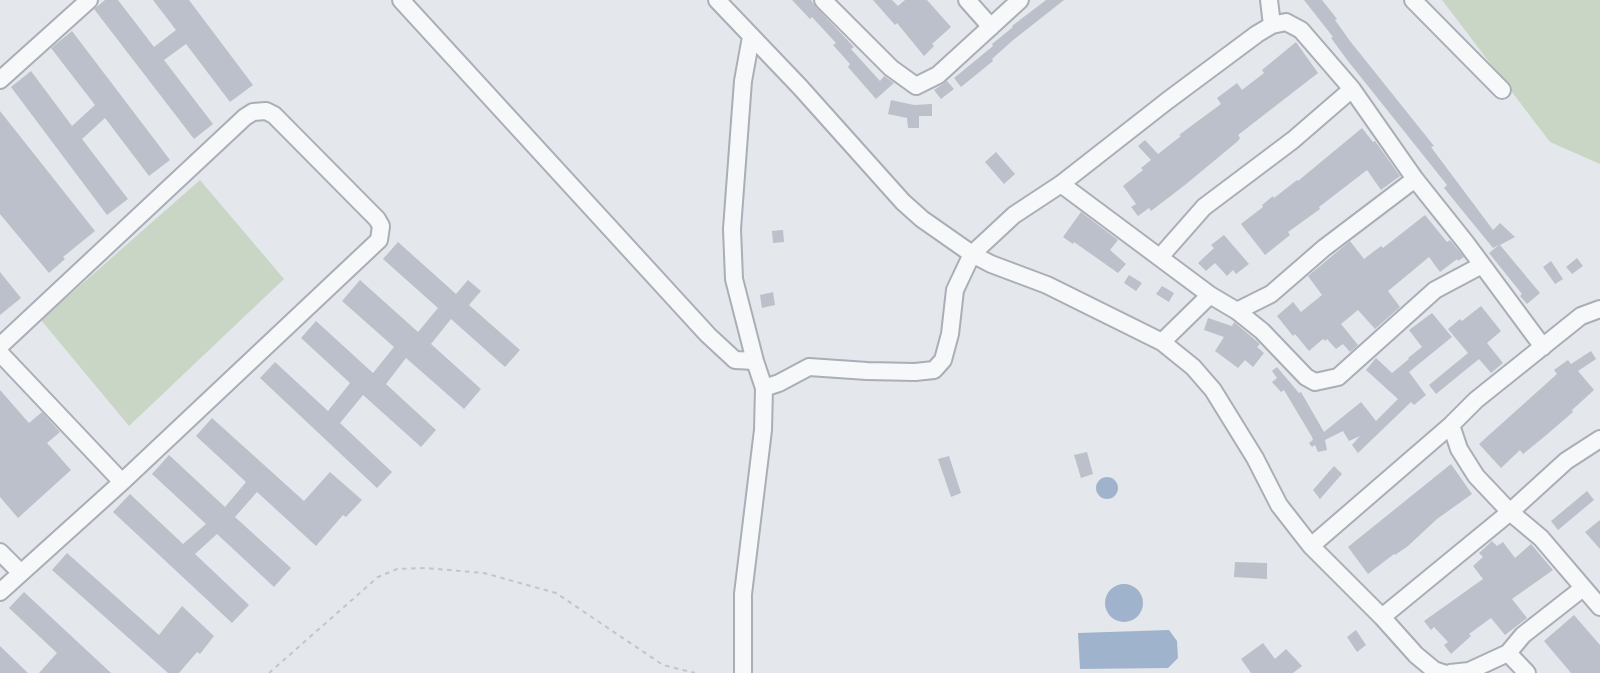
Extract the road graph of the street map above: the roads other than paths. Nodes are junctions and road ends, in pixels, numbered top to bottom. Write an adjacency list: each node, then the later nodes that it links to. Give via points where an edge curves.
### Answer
1 (89, 0): 12 (street)
2 (401, 0): 27 (street, via 708,335 735,360)
3 (717, 0): 11 (street)
4 (823, 0): 10 (street, via 891,68 916,86 938,75)
5 (967, 0): 10 (street)
6 (1020, 0): 10 (street)
7 (1269, 0): 9 (street)
8 (1413, 0): 14 (street)
9 (1272, 25): 13 (street, via 1286,22 1301,30); 16 (street)
10 (991, 27)
11 (751, 37): 17 (street, via 903,202); 27 (street, via 743,81 732,229 734,279)
12 (0, 80)
13 (1352, 89): 15 (street); 18 (street, via 1293,140 1204,207)
14 (1502, 90)
15 (1415, 179): 19 (street); 22 (street, via 1271,294)
16 (1061, 184): 17 (street, via 1014,215); 18 (street)
17 (972, 254): 23 (street, via 1047,285); 28 (street, via 954,290 950,334 943,360 934,370 809,367)
18 (1160, 257): 20 (street)
19 (1482, 265): 22 (street, via 1435,290 1338,377 1315,382); 25 (street)
20 (1210, 296): 22 (street); 23 (street)
21 (1600, 309): 25 (street, via 1581,316)
22 (1237, 311)
23 (1162, 342): 33 (street, via 1213,390 1279,505)
24 (0, 345): 31 (street, via 244,117 254,112 274,115 377,219 381,226 379,240)
25 (1543, 347): 29 (street)
26 (0, 353): 31 (street)
27 (755, 361): 28 (street)
28 (764, 388): 41 (street, via 763,430 743,594)
29 (1451, 425): 32 (street, via 1459,449 1476,476); 33 (street)
30 (1600, 440): 32 (street, via 1566,461)
31 (122, 482): 35 (street)
32 (1510, 512): 36 (street, via 1541,538); 39 (street)
33 (1311, 546): 39 (street)
34 (0, 552): 35 (street)
35 (21, 573): 37 (street)
36 (1583, 588): 38 (street); 40 (street, via 1523,635)
37 (0, 592)
38 (1600, 607)
39 (1382, 617): 42 (street, via 1416,655)
40 (1508, 652): 43 (street, via 1468,671); 44 (street)
41 (743, 673)
42 (1443, 673)
43 (1450, 673)
44 (1527, 673)

